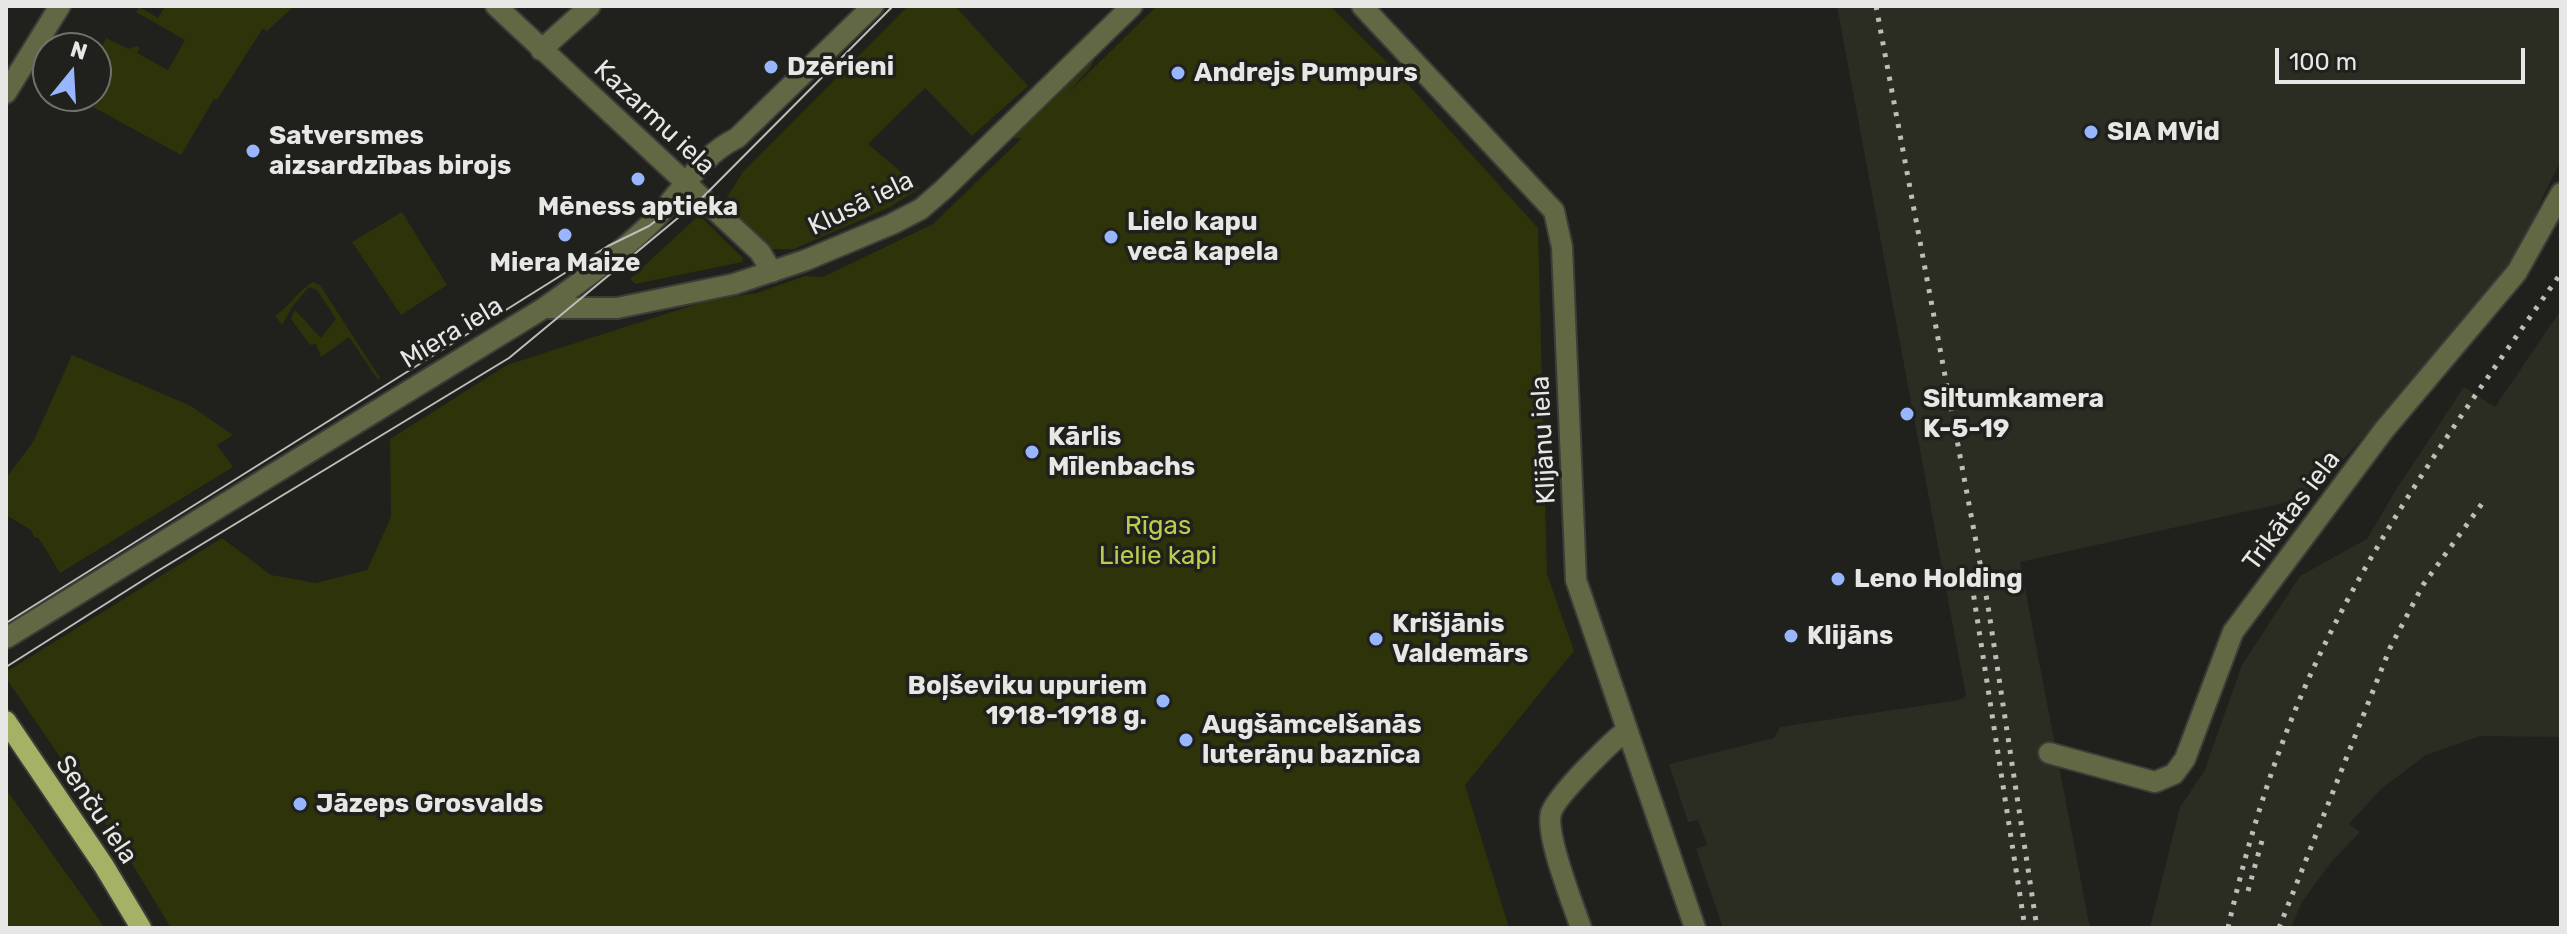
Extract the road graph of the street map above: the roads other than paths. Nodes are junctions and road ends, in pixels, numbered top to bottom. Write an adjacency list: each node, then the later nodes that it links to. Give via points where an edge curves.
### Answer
1 (60, 6): 8 (street)
2 (496, 6): 7 (street, Kazarmu iela)
3 (590, 6): 7 (street)
4 (873, 6): 9 (street, Miera iela)
5 (1132, 6): 11 (street, Klusā iela, via 921,209)
6 (1362, 6): 15 (street, Klijānu iela, via 1554,211 1562,247 1576,580)
7 (541, 50): 9 (street, Kazarmu iela)
8 (6, 93)
9 (686, 182): 11 (street, Kazarmu iela, via 760,252); 12 (street, Miera iela, via 612,259)
10 (2561, 193): 16 (street, Trikātas iela, via 2517,272 2384,430 2233,632 2185,759 2174,774 2155,782)
11 (772, 272): 12 (street, Klusā iela, via 617,308)
12 (544, 308): 13 (street, Miera iela)
13 (6, 638)
14 (6, 721): 17 (main road, Senču iela)
15 (1627, 730): 18 (street, via 1552,810 1558,858); 19 (street, Klijānu iela)
16 (2049, 753)
17 (141, 928)
18 (1581, 928)
19 (1695, 928)

